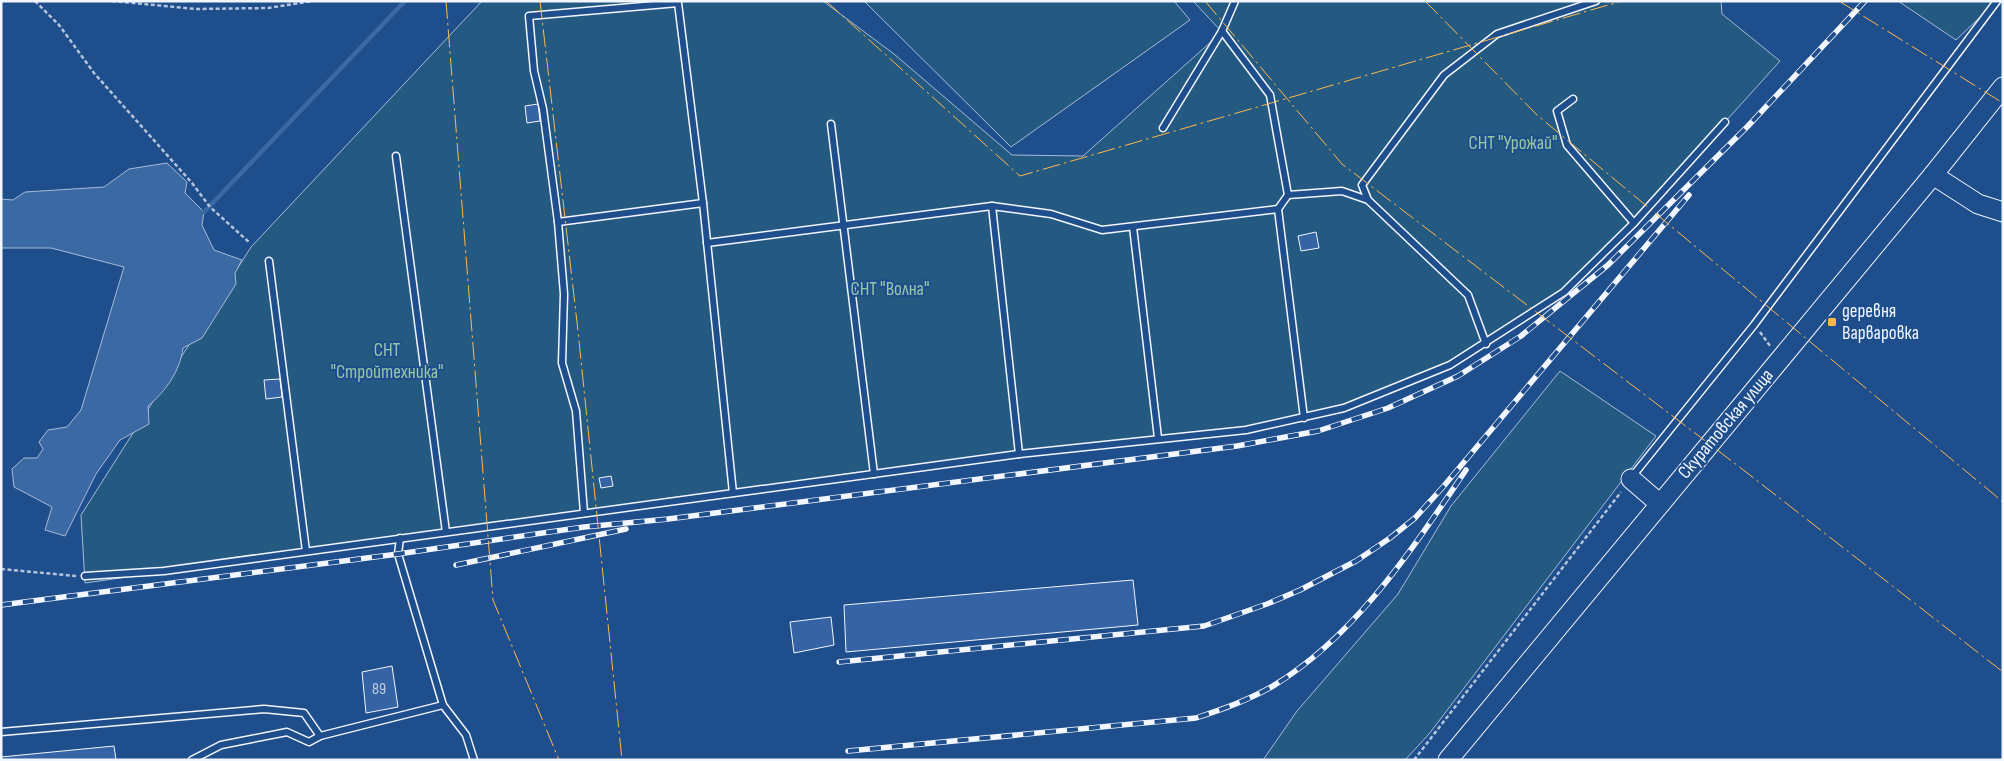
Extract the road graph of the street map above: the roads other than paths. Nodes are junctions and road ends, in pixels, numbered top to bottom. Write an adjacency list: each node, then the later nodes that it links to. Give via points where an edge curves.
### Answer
1 (1235, 1): 4 (lane)
2 (1596, 1): 13 (lane, via 1497,34 1444,75 1362,186)
3 (1997, 1): 29 (lane, via 1754,325)
4 (1222, 31): 9 (lane); 12 (lane, via 1270,95)
5 (2003, 88): 11 (street, Скуратовская улица)
6 (1573, 98): 19 (lane, via 1557,110 1568,145)
7 (1725, 122): 19 (lane)
8 (831, 124): 20 (lane)
9 (1163, 128)
10 (396, 156): 33 (lane)
11 (1933, 175): 17 (street, via 1978,204); 31 (street, Скуратовская улица)
12 (1288, 195): 13 (lane, via 1342,191); 16 (lane)
13 (1368, 200): 24 (lane, via 1468,295)
14 (703, 203): 18 (lane); 18 (lane, via 678,3 529,16 534,71 543,109); 22 (lane)
15 (992, 206): 20 (lane); 21 (lane, via 1051,214 1102,230); 27 (lane)
16 (1278, 209): 21 (lane); 25 (lane)
17 (2003, 212)
18 (558, 222): 32 (lane, via 564,294 562,363 576,411)
19 (1634, 223): 24 (lane, via 1564,292)
20 (843, 224): 22 (lane); 28 (lane)
21 (1134, 227): 26 (lane)
22 (707, 242): 30 (lane)
23 (269, 261): 35 (lane)
24 (1486, 344): 25 (lane, via 1450,366 1344,408)
25 (1304, 418): 26 (lane, via 1246,430)
26 (1158, 438): 27 (lane)
27 (1019, 454): 28 (lane)
28 (874, 474): 30 (lane)
29 (1631, 479): 31 (street)
30 (733, 493): 32 (lane)
31 (1660, 504): 42 (street, Скуратовская улица)
32 (584, 514): 33 (lane)
33 (446, 532): 34 (lane)
34 (400, 538): 35 (lane); 37 (lane, via 398,554)
35 (306, 551): 36 (lane, via 164,571)
36 (85, 576)
37 (443, 705): 39 (lane); 41 (lane, via 466,735)
38 (1, 732): 39 (lane, via 264,709 304,713)
39 (320, 736): 40 (lane, via 309,742 287,732 222,745)
40 (192, 760)
41 (474, 760)
42 (1448, 760)

